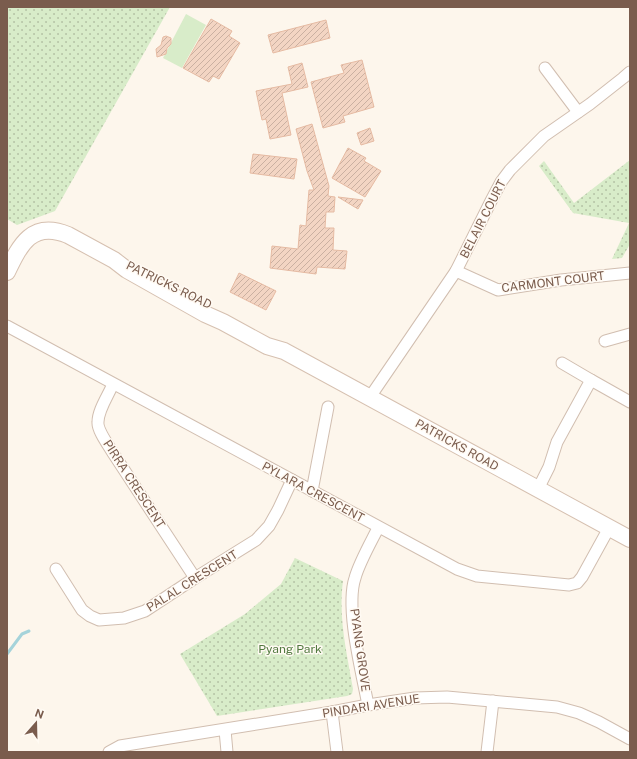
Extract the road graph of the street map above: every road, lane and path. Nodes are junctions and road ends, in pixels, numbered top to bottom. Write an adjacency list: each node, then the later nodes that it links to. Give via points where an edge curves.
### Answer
1 (545, 68): 3 (street)
2 (630, 72): 3 (street, BELAIR COURT)
3 (578, 112): 5 (street, BELAIR COURT, via 544,136 510,170 498,188)
4 (8, 267): 13 (main road, PATRICKS ROAD, via 26,239 40,231 60,231 205,314 267,346 284,351)
5 (456, 272): 6 (street, CARMONT COURT, via 498,290); 13 (street, BELAIR COURT)
6 (629, 273)
7 (7, 326): 12 (street, PYLARA CRESCENT)
8 (630, 334): 9 (street)
9 (605, 341)
10 (562, 363): 11 (street)
11 (591, 380): 14 (street); 17 (street, via 557,442 550,467)
12 (113, 384): 16 (street, PYLARA CRESCENT); 23 (street, PIRRA CRESCENT, via 97,423 113,453)
13 (370, 398): 17 (main road, PATRICKS ROAD)
14 (630, 402)
15 (328, 407): 18 (street)
16 (292, 480): 18 (street, PYLARA CRESCENT); 23 (street, PALAL CRESCENT, via 269,526 256,540)
17 (538, 489): 20 (main road, PATRICKS ROAD)
18 (312, 491): 19 (street, PYLARA CRESCENT)
19 (378, 528): 20 (street, PYLARA CRESCENT, via 457,569 477,576 569,585 577,583 582,577); 25 (street, PYANG GROVE, via 355,578 352,598)
20 (609, 528): 21 (main road, PATRICKS ROAD)
21 (630, 539)
22 (56, 569): 23 (street, PALAL CRESCENT, via 82,610 99,620 124,618 145,611)
23 (195, 578)
24 (493, 701): 25 (street, PINDARI AVENUE, via 447,696); 28 (street, PINDARI AVENUE, via 557,707 579,713); 32 (street)
25 (368, 705): 26 (street, PINDARI AVENUE)
26 (332, 712): 27 (street, PINDARI AVENUE); 31 (street)
27 (225, 730): 29 (street, PINDARI AVENUE, via 120,746); 30 (street)
28 (630, 739)
29 (109, 752)
30 (227, 752)
31 (337, 752)
32 (487, 752)

